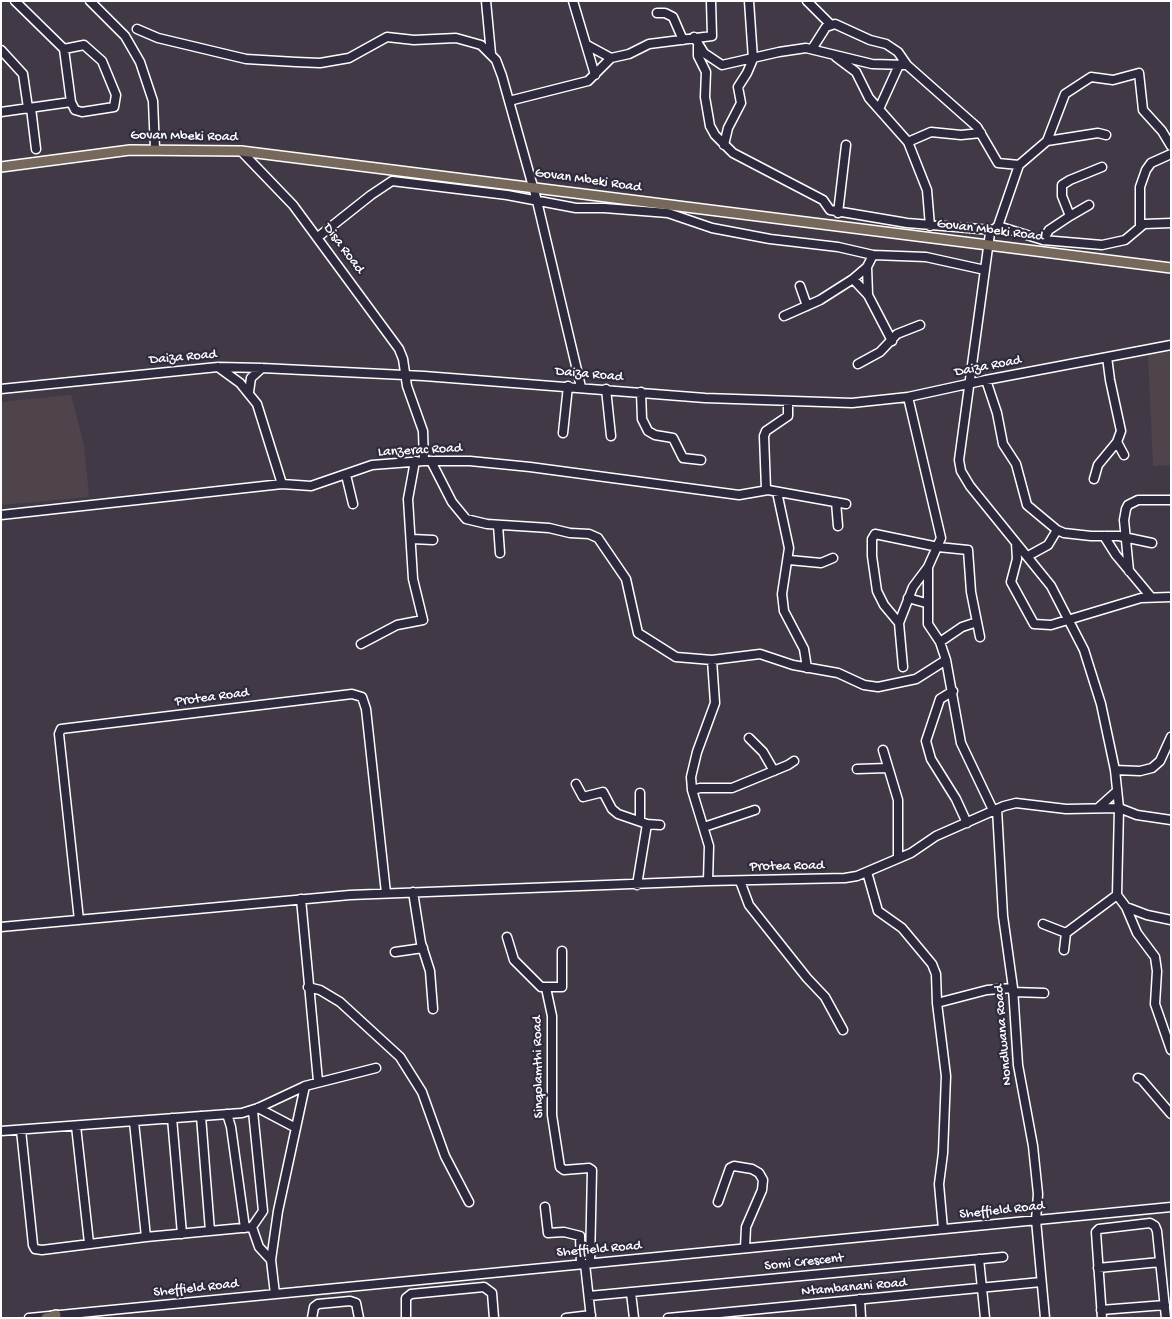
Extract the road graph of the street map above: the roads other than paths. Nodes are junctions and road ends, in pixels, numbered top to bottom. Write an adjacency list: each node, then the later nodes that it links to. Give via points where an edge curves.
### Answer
1 (15, 1): 15 (street)
2 (90, 1): 37 (street, via 125,36 140,62 153,101)
3 (486, 1): 18 (street)
4 (572, 1): 13 (street)
5 (711, 1): 11 (street, via 712,36)
6 (749, 1): 21 (street)
7 (807, 1): 9 (street)
8 (657, 13): 12 (street, via 673,17)
9 (830, 24): 16 (street); 22 (street, via 886,44 898,52)
10 (137, 29): 18 (street, via 179,44 262,61 320,63 342,60 387,37 464,39 481,45)
11 (694, 37): 12 (street); 14 (street)
12 (683, 40): 20 (street, via 649,44)
13 (587, 45): 20 (street); 23 (street)
14 (698, 46): 21 (street, via 720,64); 33 (street, via 698,56 706,72 705,97 710,126)
15 (64, 49): 25 (street); 25 (street, via 81,44 88,47 106,68 117,100 112,108 82,112 74,110)
16 (812, 49): 19 (street); 21 (street, via 797,48)
17 (1, 50): 26 (street, via 23,74)
18 (491, 54): 24 (street, via 500,70)
19 (830, 54): 22 (street, via 872,64); 27 (street, via 856,72 867,95)
20 (611, 58): 23 (street)
21 (753, 59): 33 (street, via 737,88 740,103)
22 (903, 65): 27 (street); 29 (street, via 973,122)
23 (595, 75): 24 (street, via 588,81)
24 (509, 101): 43 (street)
25 (71, 102): 26 (street)
26 (29, 108): 28 (street); 36 (street)
27 (879, 109): 32 (street)
28 (1, 112)
29 (981, 133): 32 (street, via 931,132); 40 (street, via 998,163)
30 (1106, 135): 31 (street, via 1098,132)
31 (1047, 141): 35 (street, via 1063,97 1072,88 1091,77 1117,80 1139,73 1143,110); 40 (street)
32 (908, 142): 49 (street, via 927,190)
33 (724, 145): 46 (street, via 736,155 823,200 828,210)
34 (846, 145): 46 (street)
35 (1171, 146)
36 (36, 149)
37 (155, 149): 38 (main road, Govan Mbeki Road); 41 (main road, Govan Mbeki Road, via 107,152)
38 (241, 151): 43 (main road, Govan Mbeki Road); 52 (street, Disa Road, via 293,204)
39 (1171, 154): 50 (street, via 1151,163 1146,170 1140,188)
40 (1019, 165): 51 (street)
41 (1, 167)
42 (1102, 167): 47 (street, via 1062,185 1062,196)
43 (533, 187): 44 (street); 54 (main road, Govan Mbeki Road)
44 (537, 202): 52 (street, via 390,182); 55 (street, via 576,208 668,213 712,228); 75 (street)
45 (1089, 205): 47 (street)
46 (838, 213): 49 (street)
47 (1070, 216): 53 (street, via 1046,232)
48 (1171, 223): 50 (street)
49 (930, 226): 51 (street)
50 (1140, 226): 53 (street, via 1124,240 1111,244 1084,245)
51 (995, 228): 53 (street); 54 (street)
52 (318, 238): 71 (street, Disa Road, via 399,349 404,358)
53 (1043, 240)
54 (988, 245): 57 (main road, Govan Mbeki Road); 58 (street)
55 (873, 255): 56 (street); 58 (street, via 926,257)
56 (867, 267): 59 (street); 61 (street)
57 (1171, 268)
58 (985, 270): 73 (street)
59 (853, 279): 61 (street); 62 (street)
60 (800, 286): 62 (street)
61 (868, 295): 65 (street)
62 (807, 306): 63 (street)
63 (784, 316)
64 (920, 325): 65 (street, via 900,333)
65 (892, 341): 68 (street)
66 (1171, 345): 67 (street, Daiza Road)
67 (1107, 358): 72 (street, Daiza Road); 84 (street, via 1121,431)
68 (858, 364)
69 (218, 367): 70 (street, Daiza Road); 76 (street, Daiza Road); 78 (street)
70 (262, 368): 71 (street, Daiza Road); 78 (street, via 251,378)
71 (404, 374): 74 (street, Daiza Road); 88 (street, Disa Road, via 423,431)
72 (986, 380): 73 (street, Daiza Road); 101 (street, via 1003,444 1016,464 1024,500)
73 (970, 383): 80 (street, Daiza Road); 106 (street, via 959,464 970,486)
74 (568, 386): 75 (street, Daiza Road); 82 (street)
75 (581, 387): 77 (street, Daiza Road)
76 (1, 389)
77 (606, 389): 79 (street, Daiza Road); 83 (street)
78 (249, 392): 91 (street, via 262,414)
79 (641, 392): 81 (street, Daiza Road); 86 (street, via 642,419 648,431 673,438 683,458)
80 (908, 397): 81 (street, Daiza Road, via 852,403); 108 (street, via 940,533)
81 (788, 402): 92 (street, via 788,416 764,434)
82 (563, 433)
83 (611, 436)
84 (1116, 442): 85 (street); 90 (street, via 1098,465)
85 (1124, 455)
86 (701, 460)
87 (415, 461): 88 (street, Lanzerac Road); 89 (street, Lanzerac Road, via 372,465); 104 (street, via 408,499)
88 (428, 461): 92 (street, Lanzerac Road, via 530,467 744,496); 99 (street, via 462,515 472,521)
89 (346, 475): 91 (street, Lanzerac Road, via 312,486); 96 (street)
90 (1094, 479)
91 (282, 484): 98 (street, Lanzerac Road)
92 (766, 490): 93 (street)
93 (777, 492): 95 (street); 112 (street, via 787,538)
94 (1171, 500): 103 (street, via 1138,500 1128,505 1124,515)
95 (836, 502): 97 (street); 100 (street)
96 (353, 504)
97 (846, 504)
98 (1, 515)
99 (498, 525): 109 (street); 125 (street, via 549,528 597,537 626,579 640,635 676,657)
100 (838, 526)
101 (1057, 530): 102 (street, via 1083,536); 110 (street, via 1048,545)
102 (1104, 536): 103 (street); 114 (street)
103 (1126, 537): 107 (street); 114 (street)
104 (412, 540): 105 (street); 124 (street, via 413,584 423,620 397,625)
105 (432, 540)
106 (1016, 543): 110 (street); 119 (street, via 1017,559 1011,582 1031,622 1044,626)
107 (1152, 543)
108 (938, 547): 113 (street); 120 (street, via 968,550); 121 (street, via 885,535 872,536 877,591)
109 (500, 553)
110 (1028, 556): 119 (street, via 1051,586)
111 (833, 558): 112 (street, via 821,563)
112 (788, 560): 128 (street, via 782,594 784,611 804,649)
113 (928, 567): 117 (street); 118 (street)
114 (1129, 571): 115 (street)
115 (1151, 597): 116 (street); 119 (street, via 1127,601)
116 (1171, 597)
117 (908, 598): 118 (street); 121 (street)
118 (926, 602): 123 (street, via 928,624)
119 (1068, 620): 136 (street, via 1094,678)
120 (977, 622): 122 (street); 123 (street, via 962,627)
121 (899, 623): 127 (street)
122 (980, 637)
123 (940, 642): 126 (street)
124 (361, 644)
125 (712, 660): 128 (street, via 760,654); 139 (street, via 715,702 693,764)
126 (946, 660): 128 (street, via 916,679 885,687 870,686 838,673); 129 (street)
127 (903, 667)
128 (807, 668)
129 (953, 691): 145 (street, via 961,743); 148 (street, via 940,698 927,734 927,745 930,759)
130 (749, 738): 137 (street, via 763,752)
131 (1171, 738): 136 (street, via 1160,761 1152,768 1140,772)
132 (883, 750): 134 (street)
133 (794, 760): 137 (street)
134 (887, 768): 135 (street); 151 (street, via 898,800)
135 (856, 769)
136 (1115, 770): 140 (street)
137 (774, 771): 139 (street, via 732,788)
138 (576, 784): 147 (street, via 582,797 603,792 618,814)
139 (692, 790): 150 (street)
140 (1117, 791): 142 (street); 143 (street)
141 (640, 793): 147 (street)
142 (1098, 808): 143 (street, Protea Road); 145 (street, Protea Road, via 1066,809 1016,803)
143 (1119, 808): 146 (street, Protea Road); 158 (street)
144 (755, 810): 150 (street)
145 (995, 810): 148 (street, Protea Road); 173 (street, Nondlwana Road, via 1003,916)
146 (1171, 820)
147 (643, 822): 149 (street); 155 (street)
148 (967, 822): 151 (street, Protea Road)
149 (660, 825)
150 (704, 827): 153 (street, via 709,846)
151 (898, 858): 152 (street, Protea Road)
152 (867, 872): 154 (street, Protea Road, via 845,878); 175 (street, via 878,911 902,928 934,968)
153 (708, 881): 154 (street, Protea Road); 155 (street, Protea Road)
154 (740, 881): 177 (street, via 749,905 825,997)
155 (638, 885): 156 (street, Protea Road)
156 (413, 892): 157 (street, Protea Road); 167 (street)
157 (386, 893): 159 (street, Protea Road); 161 (street, Protea Road, via 366,708 362,697 352,694 61,729)
158 (1117, 895): 160 (street); 165 (street)
159 (301, 899): 161 (street, Protea Road); 171 (street)
160 (1126, 907): 162 (street); 178 (street, via 1137,933 1154,958 1157,971 1155,1004)
161 (79, 920): 164 (street, Protea Road)
162 (1171, 920)
163 (1043, 924): 165 (street)
164 (1, 927)
165 (1066, 933): 168 (street)
166 (507, 937): 172 (street, via 514,960)
167 (422, 948): 170 (street); 176 (street, via 430,971)
168 (1064, 950)
169 (562, 951): 172 (street, via 562,986)
170 (395, 952)
171 (308, 988): 181 (street); 193 (street, via 320,990 340,1002 400,1057 422,1092 445,1156)
172 (546, 988): 211 (street, Sinqolamthi Road, via 552,1016 552,1116 560,1167 564,1170 592,1170)
173 (1013, 990): 174 (street); 175 (street, via 987,990); 199 (street, Nondlwana Road, via 1019,1075 1034,1151 1038,1194)
174 (1044, 993)
175 (937, 1003): 201 (street, via 946,1076 938,1184)
176 (433, 1009)
177 (843, 1030)
178 (1171, 1050)
179 (376, 1068): 181 (street)
180 (1138, 1078): 185 (street)
181 (318, 1081): 182 (street)
182 (305, 1086): 183 (street); 190 (street)
183 (256, 1109): 184 (street); 190 (street); 197 (street)
184 (227, 1114): 186 (street); 200 (street)
185 (1171, 1114)
186 (202, 1116): 187 (street); 202 (street)
187 (172, 1118): 188 (street); 203 (street)
188 (134, 1122): 189 (street); 204 (street)
189 (76, 1126): 191 (street); 205 (street)
190 (296, 1128): 198 (street)
191 (21, 1130): 192 (street); 205 (street, via 34,1247 42,1250)
192 (1, 1131)
193 (469, 1202)
194 (718, 1202): 206 (street, via 730,1168 752,1169 759,1173 763,1180 762,1190 746,1227)
195 (545, 1207): 211 (street, via 548,1233 580,1236)
196 (1171, 1207): 199 (street, Sheffield Road)
197 (263, 1211): 198 (street); 200 (street)
198 (278, 1211): 209 (street)
199 (1036, 1220): 201 (street, Sheffield Road); 213 (street, Nondlwana Road)
200 (248, 1228): 202 (street); 209 (street)
201 (943, 1229): 206 (street, Sheffield Road)
202 (210, 1231): 203 (street)
203 (182, 1234): 204 (street)
204 (146, 1237): 205 (street)
205 (89, 1244)
206 (745, 1248): 211 (street, Sheffield Road)
207 (1003, 1257): 208 (street, Somi Crescent)
208 (979, 1259): 214 (street); 215 (street, Somi Crescent)
209 (271, 1260): 216 (street)
210 (1160, 1262): 212 (street); 212 (street, via 1157,1231 1150,1224 1097,1230); 219 (street)
211 (585, 1264): 216 (street, Sheffield Road); 217 (street, Sinqolamthi Road)
212 (1098, 1268): 220 (street)
213 (1041, 1282): 214 (street, Ntambanani Road); 235 (street, Nondlwana Road)
214 (982, 1288): 218 (street, Ntambanani Road); 234 (street)
215 (631, 1293): 217 (street, Somi Crescent); 231 (street)
216 (276, 1294): 221 (street, Sheffield Road)
217 (589, 1296): 222 (street, Sinqolamthi Road)
218 (860, 1300): 223 (street, Ntambanani Road); 233 (street)
219 (1164, 1304): 220 (street); 236 (street)
220 (1102, 1314)
221 (56, 1315): 224 (street, Sheffield Road); 225 (main road)
222 (591, 1316): 230 (street)
223 (715, 1316): 232 (street, Ntambanani Road)
224 (29, 1318)
225 (46, 1318)
226 (312, 1318): 227 (street, via 318,1304 350,1301 356,1303)
227 (359, 1318)
228 (406, 1318): 229 (street, via 406,1298 411,1294 484,1287 490,1290)
229 (494, 1318)
230 (566, 1318)
231 (634, 1318)
232 (668, 1318)
233 (862, 1318)
234 (985, 1318)
235 (1045, 1318)
236 (1166, 1318)

